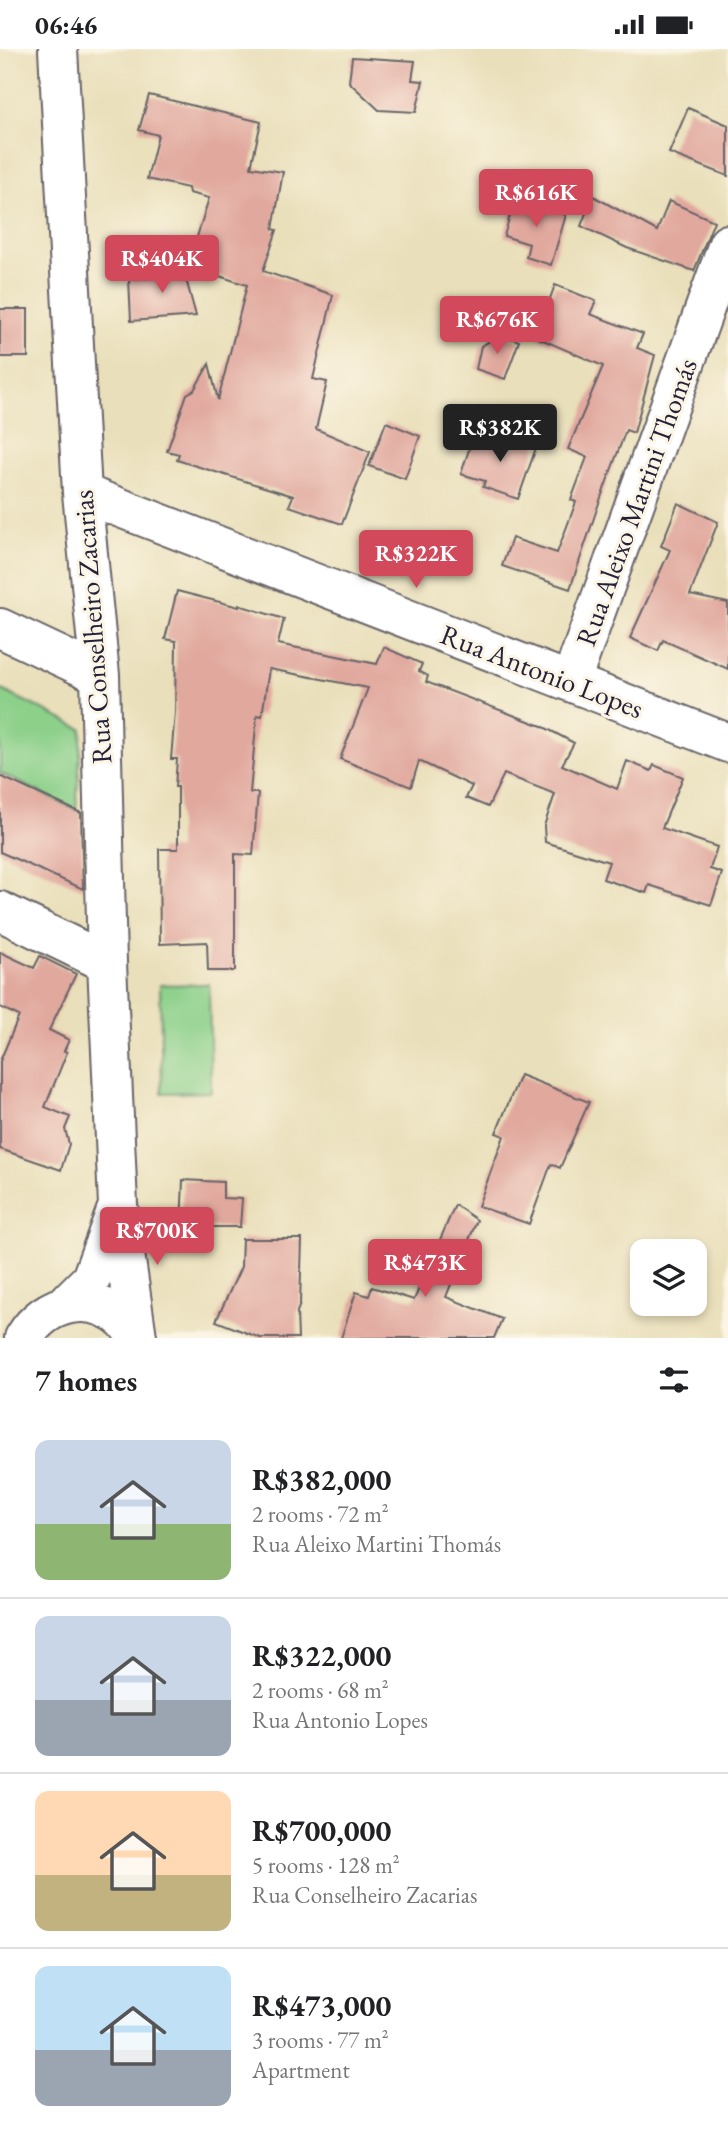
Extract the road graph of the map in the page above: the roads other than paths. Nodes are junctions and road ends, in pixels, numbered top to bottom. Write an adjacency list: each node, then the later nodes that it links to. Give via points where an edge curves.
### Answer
1 (58, 49): 4 (street, Rua Conselheiro Zacarias)
2 (728, 244): 3 (street, Rua Aleixo Martini Thomás)
3 (717, 315): 7 (street, Rua Aleixo Martini Thomás)
4 (82, 493): 6 (street, Rua Conselheiro Zacarias); 7 (street, Rua Antonio Lopes)
5 (0, 628): 6 (street)
6 (100, 675): 10 (street, Rua Conselheiro Zacarias)
7 (571, 681): 8 (street, Rua Antonio Lopes)
8 (728, 743)
9 (0, 911): 10 (street)
10 (107, 963): 11 (street, Rua Conselheiro Zacarias)
11 (118, 1205): 12 (street, Rua Conselheiro Zacarias, via 90,1279); 14 (street, Rua Conselheiro Zacarias)
12 (66, 1304): 13 (street, Rua Conselheiro Zacarias, via 46,1312); 14 (street, via 107,1308 124,1320)
13 (24, 1337)
14 (137, 1338)

